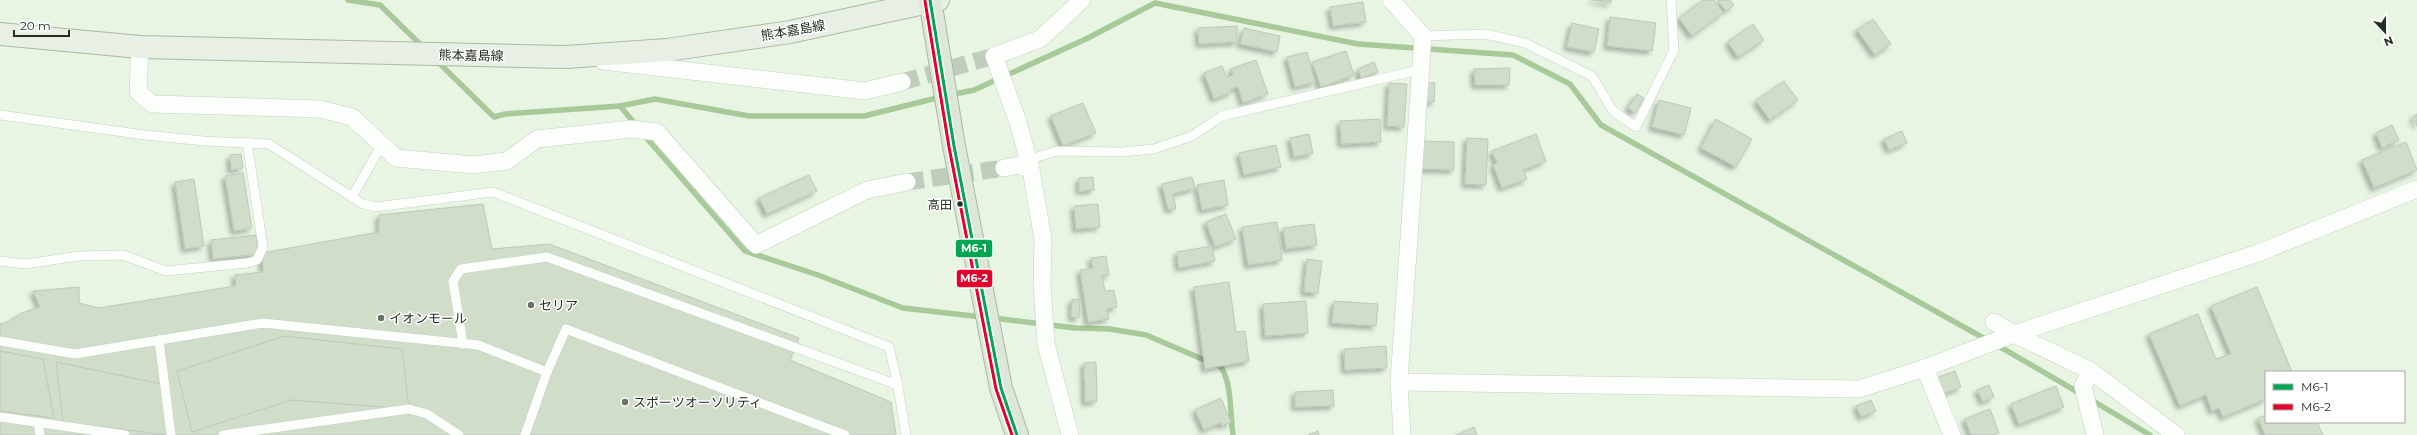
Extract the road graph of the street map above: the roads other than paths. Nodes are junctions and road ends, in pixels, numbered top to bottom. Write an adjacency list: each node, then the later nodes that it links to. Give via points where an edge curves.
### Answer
1 (1082, 0): 14 (street, via 1040,39 994,56 1018,122)
2 (1391, 0): 6 (street)
3 (1671, 0): 6 (lane, via 1674,50 1636,127 1613,111 1592,76 1525,43 1485,34)
4 (933, 1): 8 (main road, 熊本嘉島線, via 782,33 667,50); 40 (highway, via 954,146 1001,388)
5 (0, 34): 7 (main road, 熊本嘉島線)
6 (1423, 36): 9 (street)
7 (140, 47): 8 (main road, 熊本嘉島線); 13 (street, via 138,92 152,104 319,109 352,117)
8 (566, 57): 10 (street, via 865,91)
9 (1419, 70): 14 (lane, via 1222,116 1192,136 1154,149 1122,152 1057,152 1037,157); 28 (street)
10 (902, 82)
11 (0, 115): 12 (lane, via 160,137)
12 (247, 142): 18 (lane, via 268,144); 19 (lane, via 263,247 258,260 166,271 123,255 79,256 25,264)
13 (381, 146): 16 (street, via 396,158 473,165 507,161 537,139 630,129 657,132 756,245 867,190); 18 (lane)
14 (1030, 167): 15 (street, via 1019,165); 41 (street, via 1043,239 1042,284 1046,344)
15 (1004, 168)
16 (906, 182)
17 (2417, 189): 21 (street, via 2258,253)
18 (352, 197): 29 (lane, via 363,204 376,207 493,192 889,347)
19 (0, 261)
20 (1994, 322): 21 (street)
21 (2014, 334): 25 (street); 26 (street)
22 (159, 340): 23 (lane, via 75,354); 24 (lane, via 263,323); 34 (lane)
23 (0, 341)
24 (463, 344): 27 (lane, via 478,345); 29 (lane, via 454,281 461,269 547,257)
25 (1925, 368): 28 (street, via 1859,389); 43 (street)
26 (2091, 371): 44 (street, via 2083,386); 45 (street)
27 (547, 372): 37 (lane); 38 (lane, via 566,329)
28 (1399, 382): 42 (street)
29 (898, 385): 39 (lane)
30 (0, 417): 31 (lane)
31 (38, 423): 32 (lane); 33 (lane)
32 (40, 435)
33 (125, 435)
34 (171, 435)
35 (223, 435): 36 (lane, via 409,409 427,414)
36 (459, 435)
37 (525, 435)
38 (845, 435)
39 (906, 435)
40 (1017, 435)
41 (1070, 435)
42 (1402, 435)
43 (1952, 435)
44 (2095, 435)
45 (2176, 435)

